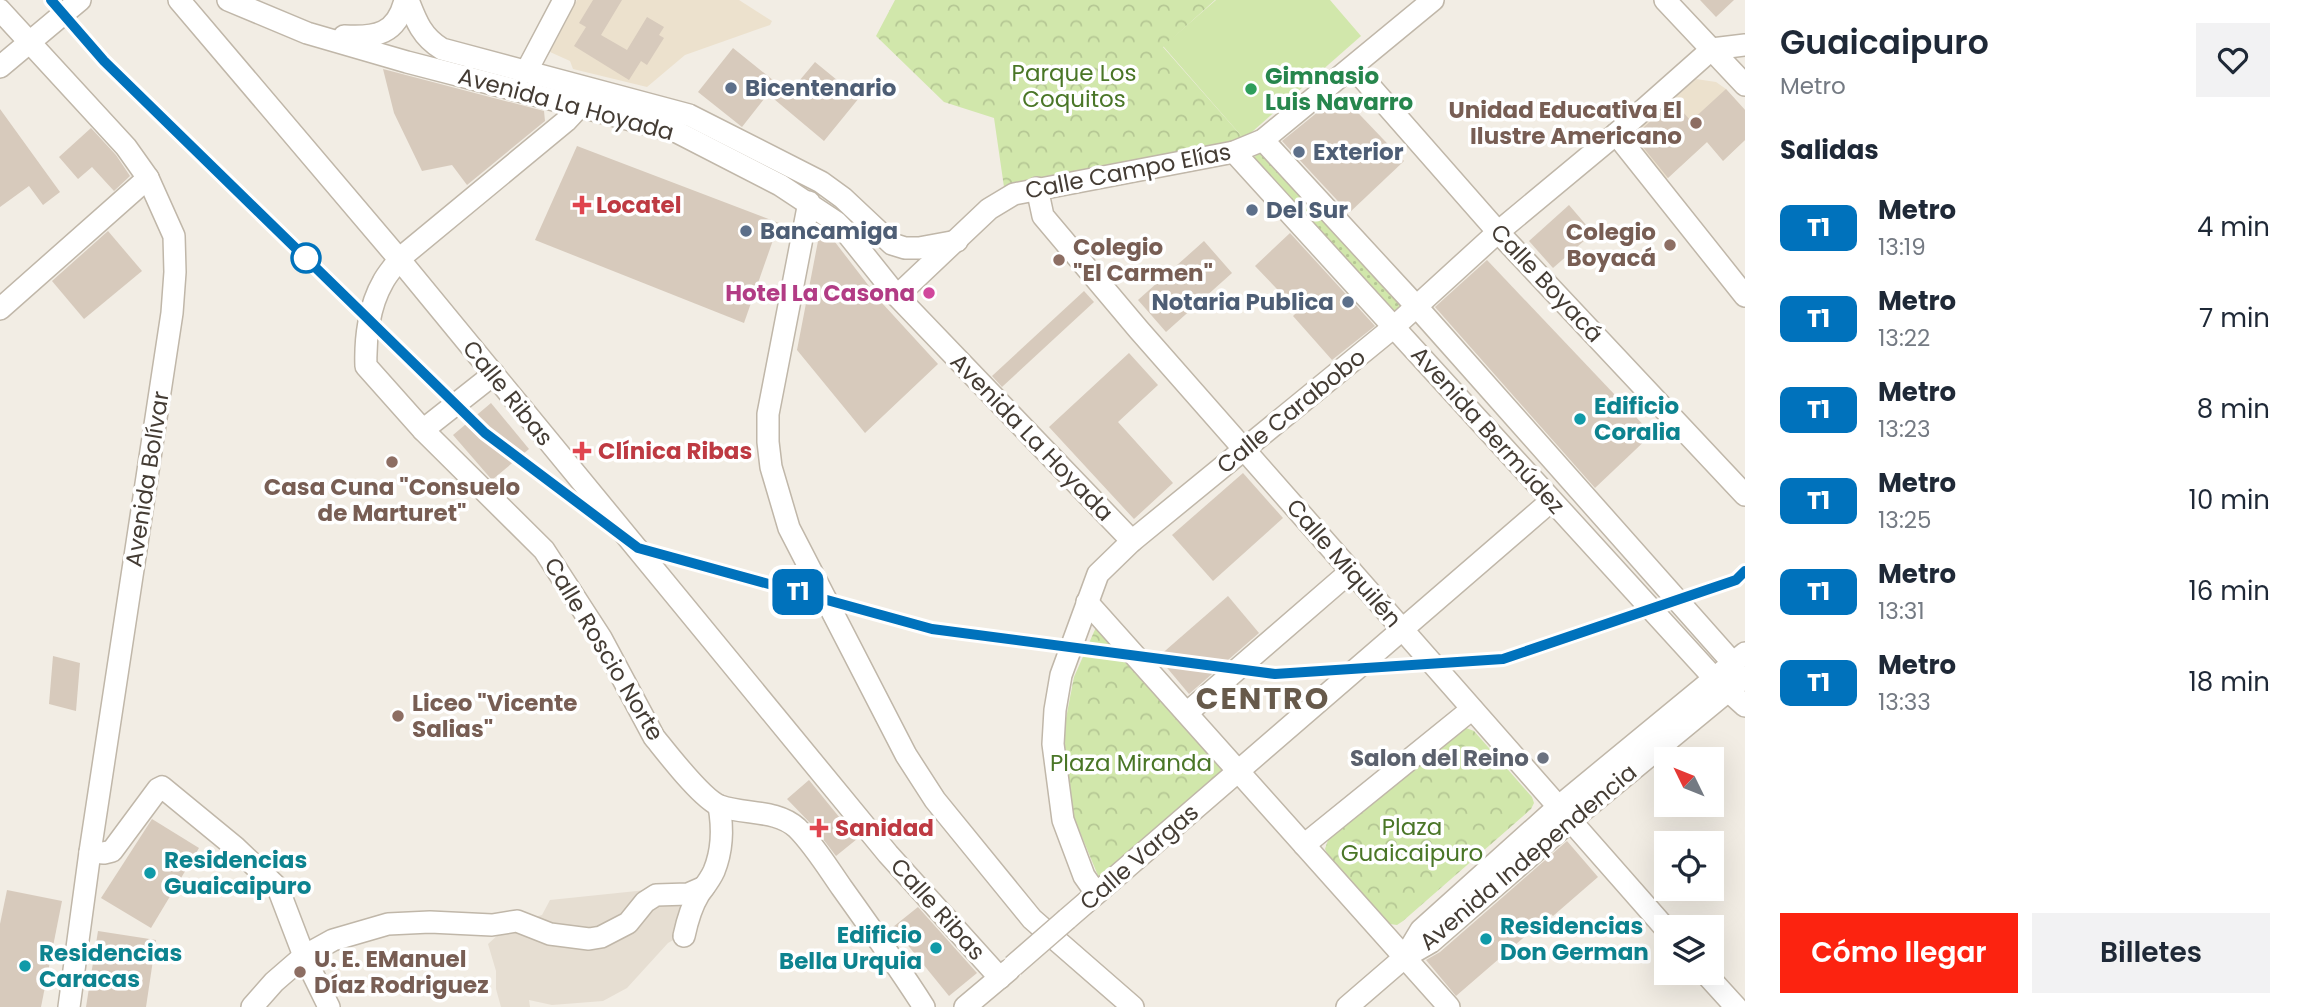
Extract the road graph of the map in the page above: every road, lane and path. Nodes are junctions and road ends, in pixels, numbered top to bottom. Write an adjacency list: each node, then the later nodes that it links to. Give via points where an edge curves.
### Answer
1 (80, 0): 10 (street)
2 (179, 0): 26 (street, Calle Ribas)
3 (228, 0): 9 (street, Avenida La Hoyada)
4 (406, 0): 9 (street, via 397,21 382,33); 15 (street, Avenida La Hoyada, via 417,26 435,45)
5 (564, 0): 15 (street)
6 (1433, 0): 14 (street, Calle Campo Elías)
7 (1665, 0): 12 (street)
8 (0, 10): 10 (street, Avenida Bolívar)
9 (307, 33): 17 (street, Avenida La Hoyada)
10 (29, 44): 13 (street); 21 (street, Avenida Bolívar, via 126,147)
11 (1745, 45): 12 (street)
12 (1712, 49): 16 (street); 18 (street, Calle Carabobo)
13 (0, 67)
14 (1353, 67): 19 (street, Calle Campo Elías); 24 (street, Calle Boyacá)
15 (526, 72): 25 (street, Avenida La Hoyada, via 690,115 821,182 892,244 919,248)
16 (1745, 85)
17 (579, 107): 23 (street, Avenida La Hoyada, via 677,132); 26 (street)
18 (1616, 134): 24 (street, Calle Carabobo); 28 (street)
19 (1263, 141): 20 (street, Calle Campo Elías); 29 (street, Avenida Bermúdez)
20 (1234, 152): 22 (street, Calle Campo Elías); 31 (street, Avenida Bermúdez)
21 (148, 178): 30 (street); 49 (street, Avenida Bolívar, via 174,236 176,272)
22 (1037, 188): 25 (street, Calle Campo Elías, via 996,204); 34 (street, Calle Miquilén, via 1043,216)
23 (809, 202): 27 (street, Avenida La Hoyada, via 845,231); 63 (street, via 768,414 771,467 789,528 906,755 935,800 1032,919)
24 (1498, 232): 29 (street, Calle Carabobo); 35 (street, Calle Boyacá)
25 (957, 241): 27 (street, Calle Campo Elías)
26 (399, 259): 32 (street, Calle Ribas); 33 (street, Calle Roscio Norte, via 376,300 366,366)
27 (897, 296): 37 (street, Avenida La Hoyada)
28 (1745, 296)
29 (1417, 307): 31 (street, Calle Carabobo); 41 (street, Avenida Bermúdez)
30 (0, 309)
31 (1395, 326): 34 (street, Calle Carabobo); 36 (street, Avenida Bermúdez)
32 (494, 374): 33 (street); 56 (street, Calle Ribas, via 888,854)
33 (423, 430): 46 (street, Calle Roscio Norte, via 544,550 601,638 654,737)
34 (1244, 449): 37 (street, Calle Carabobo); 38 (street, Calle Miquilén)
35 (1745, 495)
36 (1551, 501): 40 (street, Calle Vargas); 41 (street, Avenida Bermúdez)
37 (1132, 541): 39 (street, Calle Carabobo, via 1098,574)
38 (1351, 571): 40 (street, Calle Miquilén); 44 (street)
39 (1087, 602): 44 (street); 51 (street, Calle Carabobo, via 1061,675 1053,744 1064,823 1084,876)
40 (1402, 629): 43 (street, Calle Miquilén); 45 (street, Calle Vargas)
41 (1733, 672): 42 (street, Avenida Bermúdez); 47 (street, Avenida Independencia)
42 (1745, 706)
43 (1472, 709): 47 (street, Calle Miquilén); 48 (street)
44 (1188, 712): 45 (street)
45 (1239, 771): 48 (street); 51 (street, Calle Vargas)
46 (719, 806): 50 (street, via 722,843); 61 (street, via 763,814 796,827)
47 (1563, 815): 52 (street, Calle Miquilén); 55 (street, Avenida Independencia, via 1421,930)
48 (1304, 845): 55 (street)
49 (90, 852): 54 (street, via 112,850 162,788 235,846 278,888); 58 (street, Avenida Bolívar)
50 (705, 887): 53 (street); 54 (street, via 688,894 656,895 628,923 601,937 550,934 517,921 388,924 333,940)
51 (1097, 893): 56 (street, Calle Vargas, bridge)
52 (1654, 916)
53 (684, 936)
54 (304, 956): 59 (street); 60 (street)
55 (1405, 957): 64 (street, Avenida Independencia); 65 (street)
56 (1007, 972): 62 (street)
57 (1716, 985): 66 (street)
58 (69, 1007)
59 (252, 1007)
60 (329, 1007)
61 (924, 1007)
62 (965, 1007)
63 (1133, 1007)
64 (1347, 1007)
65 (1448, 1007)
66 (1736, 1007)

